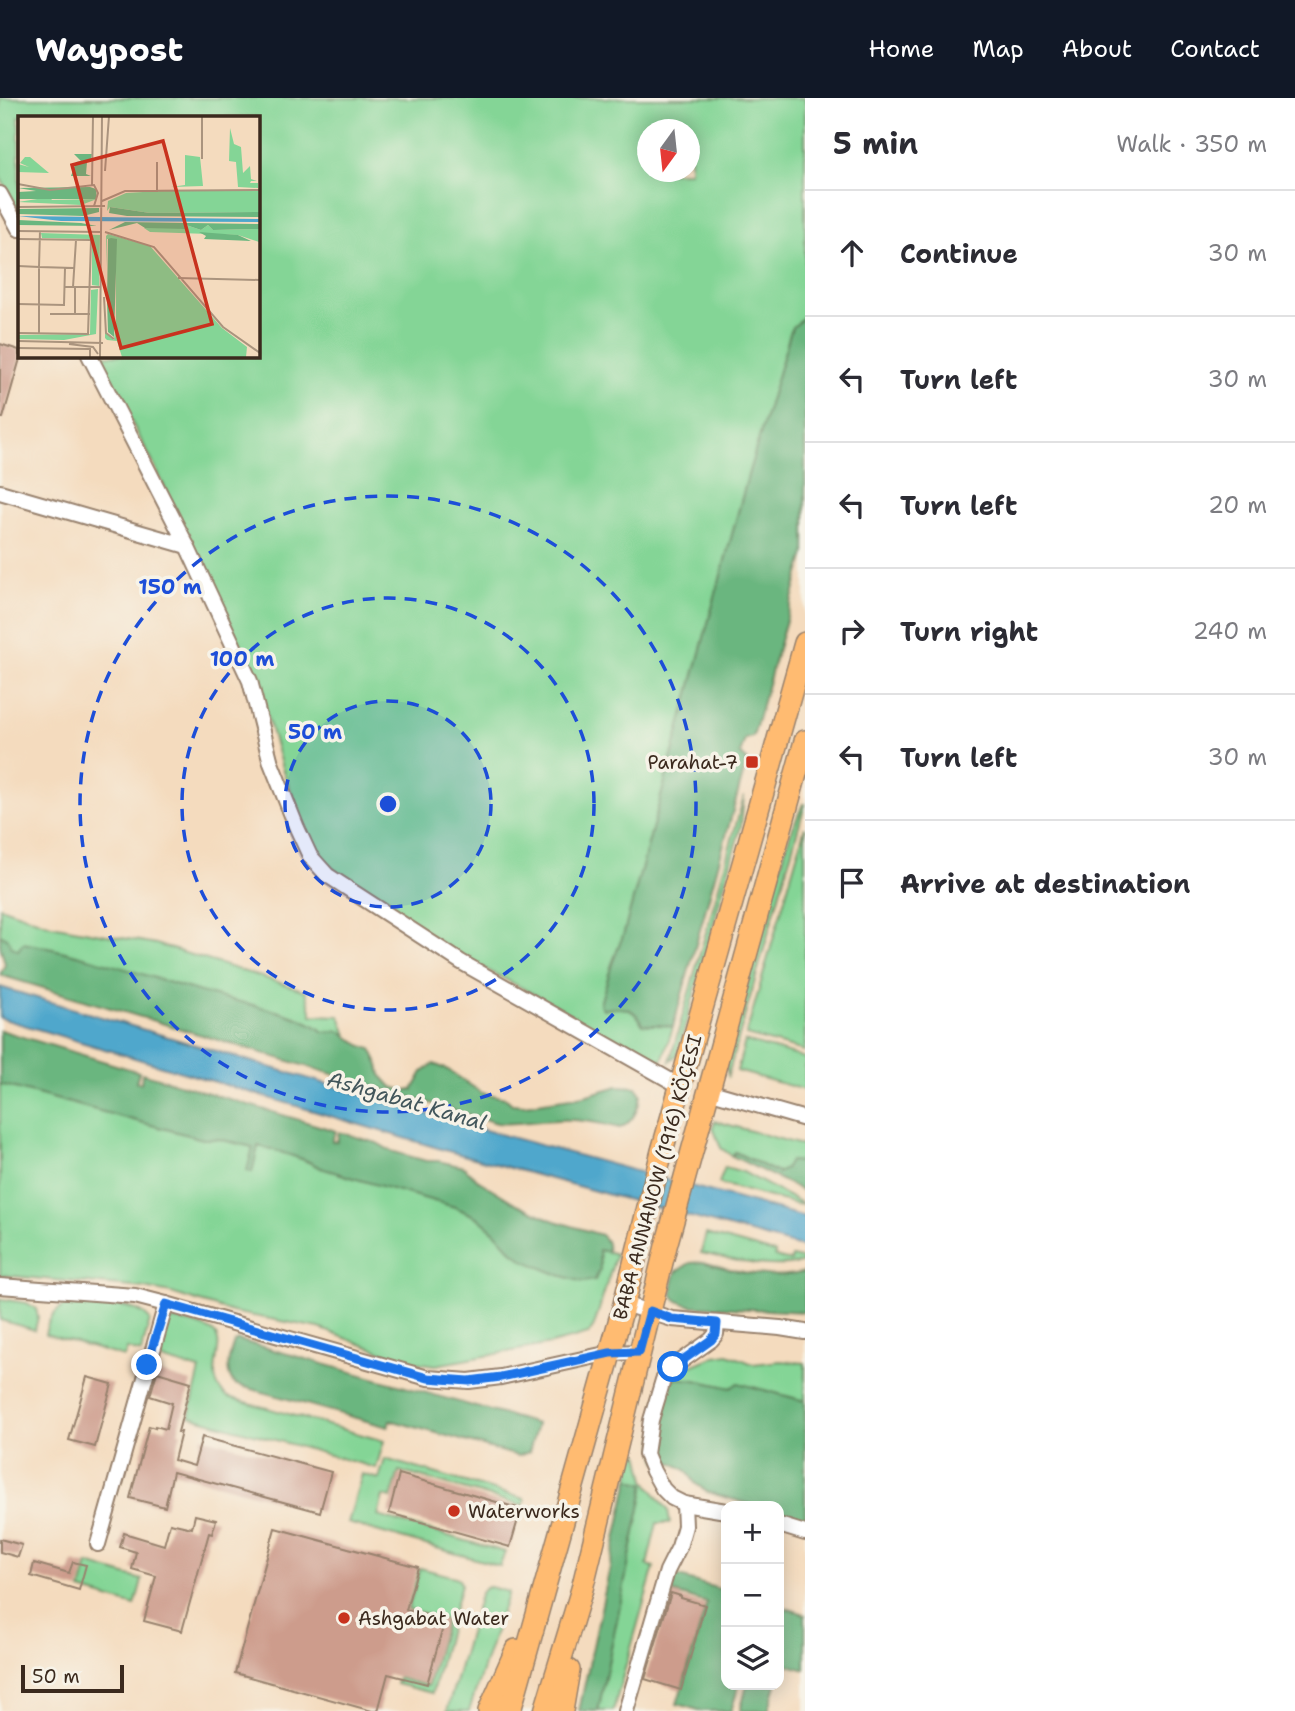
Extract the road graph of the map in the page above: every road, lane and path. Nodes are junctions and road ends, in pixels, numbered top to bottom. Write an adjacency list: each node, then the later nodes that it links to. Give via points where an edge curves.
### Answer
1 (0, 194): 2 (street)
2 (18, 227)
3 (90, 357): 5 (street)
4 (0, 492): 5 (street)
5 (187, 546): 8 (street, via 250,681 271,762 297,828 310,856 327,875 461,962)
6 (805, 643): 8 (main road, BABA ANNANOW (1916) KÖÇESI)
7 (805, 741): 9 (main road, BABA ANNANOW (1916) KÖÇESI)
8 (680, 1086): 13 (main road, BABA ANNANOW (1916) KÖÇESI)
9 (708, 1091): 10 (street); 14 (main road, BABA ANNANOW (1916) KÖÇESI)
10 (805, 1119)
11 (0, 1286): 12 (street, via 135,1296)
12 (166, 1304): 18 (street, via 428,1378 469,1381 501,1377); 23 (street)
13 (624, 1304): 14 (street); 18 (main road, BABA ANNANOW (1916) KÖÇESI)
14 (650, 1311): 15 (street, via 672,1319); 17 (main road, BABA ANNANOW (1916) KÖÇESI)
15 (717, 1323): 16 (street); 19 (street, via 711,1340 668,1371 651,1420 646,1454 663,1489)
16 (805, 1332)
17 (639, 1352): 18 (street); 24 (main road, BABA ANNANOW (1916) KÖÇESI)
18 (610, 1353): 25 (main road, BABA ANNANOW (1916) KÖÇESI)
19 (684, 1504): 20 (street); 30 (street, via 685,1527 667,1571)
20 (721, 1510)
21 (784, 1527): 22 (street)
22 (805, 1533)
23 (98, 1544)
24 (582, 1588): 28 (main road, BABA ANNANOW (1916) KÖÇESI); 29 (main road)
25 (543, 1591): 26 (main road); 27 (main road, BABA ANNANOW (1916) KÖÇESI)
26 (489, 1711)
27 (510, 1711)
28 (545, 1711)
29 (562, 1711)
30 (626, 1711)

